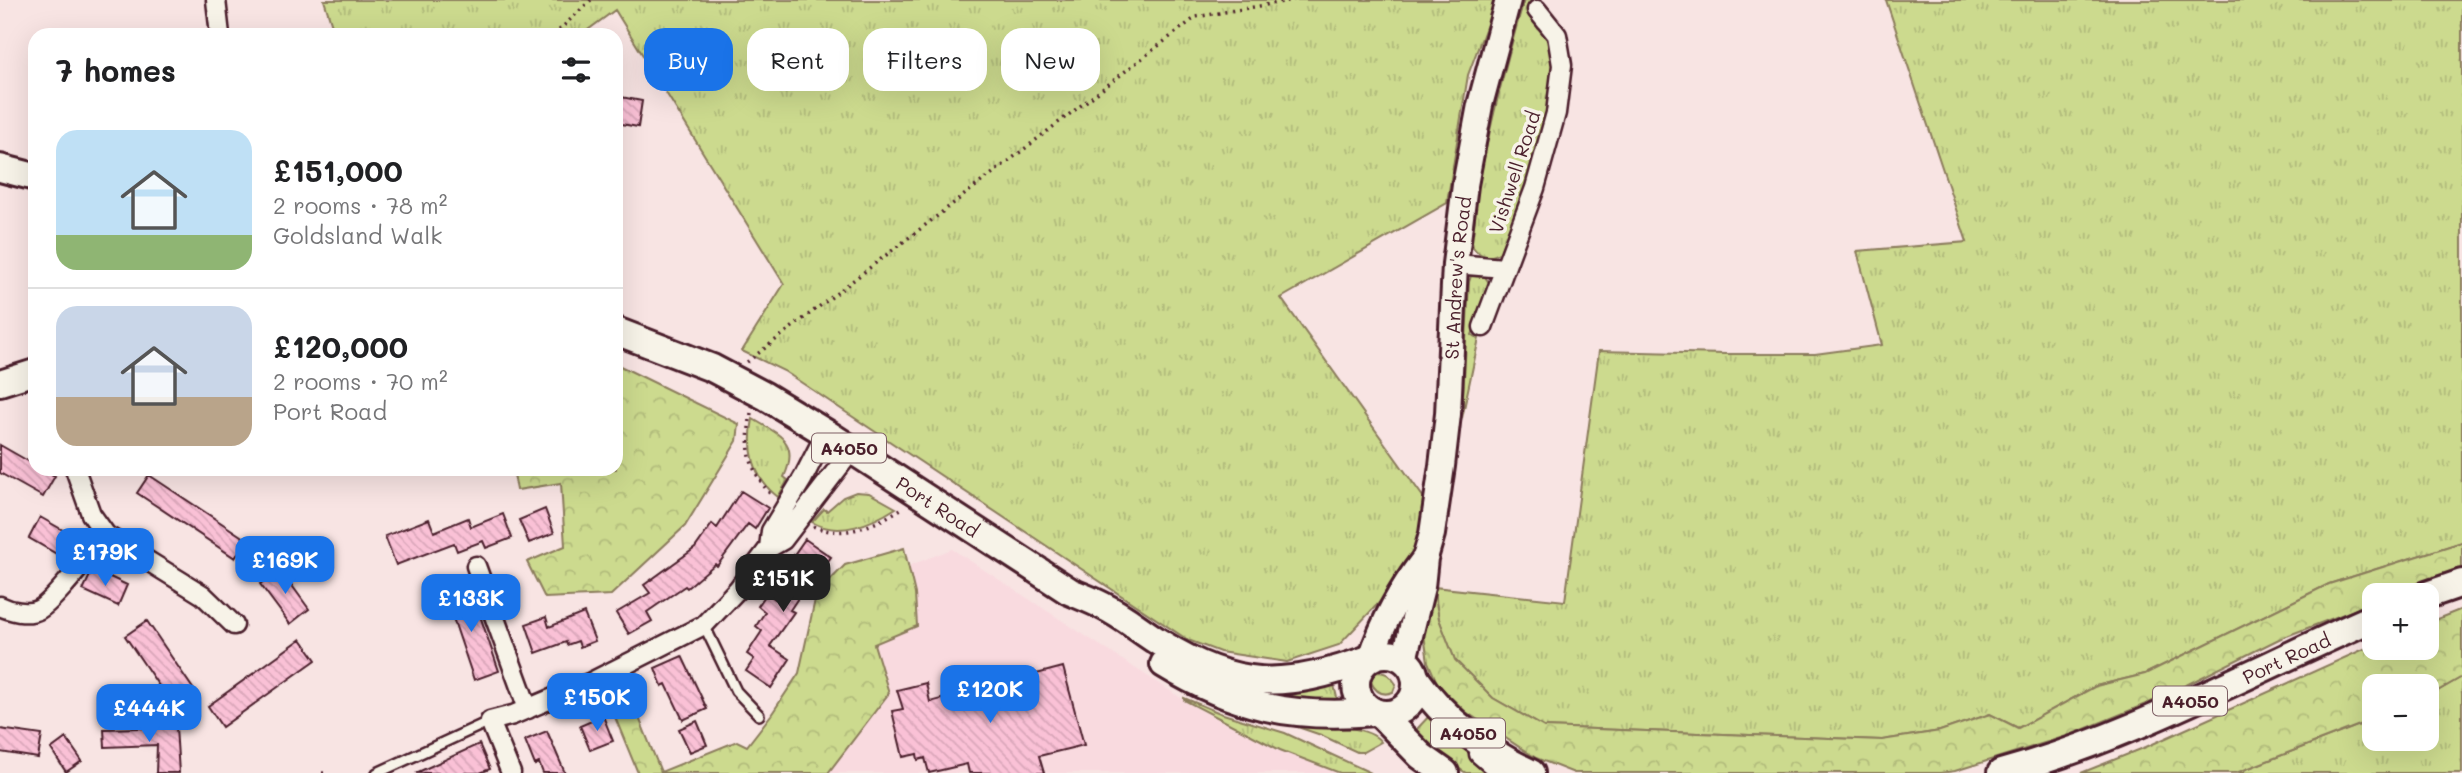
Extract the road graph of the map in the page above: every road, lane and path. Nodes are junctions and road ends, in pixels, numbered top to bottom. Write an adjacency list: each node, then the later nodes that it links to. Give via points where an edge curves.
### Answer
1 (216, 0): 6 (street)
2 (591, 0): 7 (path)
3 (1294, 0): 15 (path, via 1196,18 741,366)
4 (1508, 0): 10 (street, St Andrew's Road, via 1472,141)
5 (1537, 10): 11 (street, Vishwell Road, via 1557,35 1562,65 1556,113 1535,188)
6 (219, 28)
7 (561, 28)
8 (0, 168): 9 (main road)
9 (28, 175)
10 (1455, 264): 11 (street); 24 (street, St Andrew's Road, via 1448,414)
11 (1504, 268): 12 (street, Vishwell Road)
12 (1483, 327)
13 (623, 334): 15 (main road, Port Road / A4050)
14 (28, 374): 16 (street)
15 (736, 380): 18 (main road, Port Road / A4050)
16 (0, 383)
17 (751, 413): 22 (path, via 748,455 756,478)
18 (826, 433): 19 (main road, Port Road / A4050); 22 (street)
19 (852, 450): 22 (street); 27 (main road, Port Road / A4050)
20 (77, 476): 23 (street, via 91,514)
21 (903, 508): 22 (path, via 871,526 851,530 821,530)
22 (793, 513): 32 (street, via 783,540 769,548)
23 (106, 534): 29 (street, via 37,611); 31 (street, via 203,595)
24 (1425, 558): 33 (street, St Andrew's Road, via 1405,584); 34 (street, St Andrew's Road)
25 (476, 566): 35 (street)
26 (2462, 583): 28 (main road)
27 (1069, 591): 33 (main road, Port Road / A4050, via 1104,606 1196,663 1259,681 1310,678); 36 (main road, Port Road / A4050, via 1095,619 1221,694 1275,711)
28 (2439, 591)
29 (0, 606)
30 (2362, 623): 47 (main road, Port Road / A4050, via 2120,732)
31 (234, 625)
32 (704, 625): 35 (street); 37 (lane, via 736,691)
33 (1368, 659): 34 (main road, via 1395,655); 36 (main road, via 1359,668 1356,691 1367,709)
34 (1410, 670): 36 (main road, via 1416,689 1409,704 1391,714); 39 (main road, A4050, via 1438,707)
35 (528, 709): 38 (street)
36 (1377, 713): 44 (main road, A4050, via 1420,756)
37 (759, 715)
38 (490, 722): 42 (lane); 43 (street)
39 (1473, 737): 45 (street, via 1480,757); 46 (main road, A4050)
40 (322, 773): 41 (path)
41 (328, 773)
42 (377, 773)
43 (511, 773)
44 (1445, 773)
45 (1501, 773)
46 (1531, 773)
47 (2001, 773)

